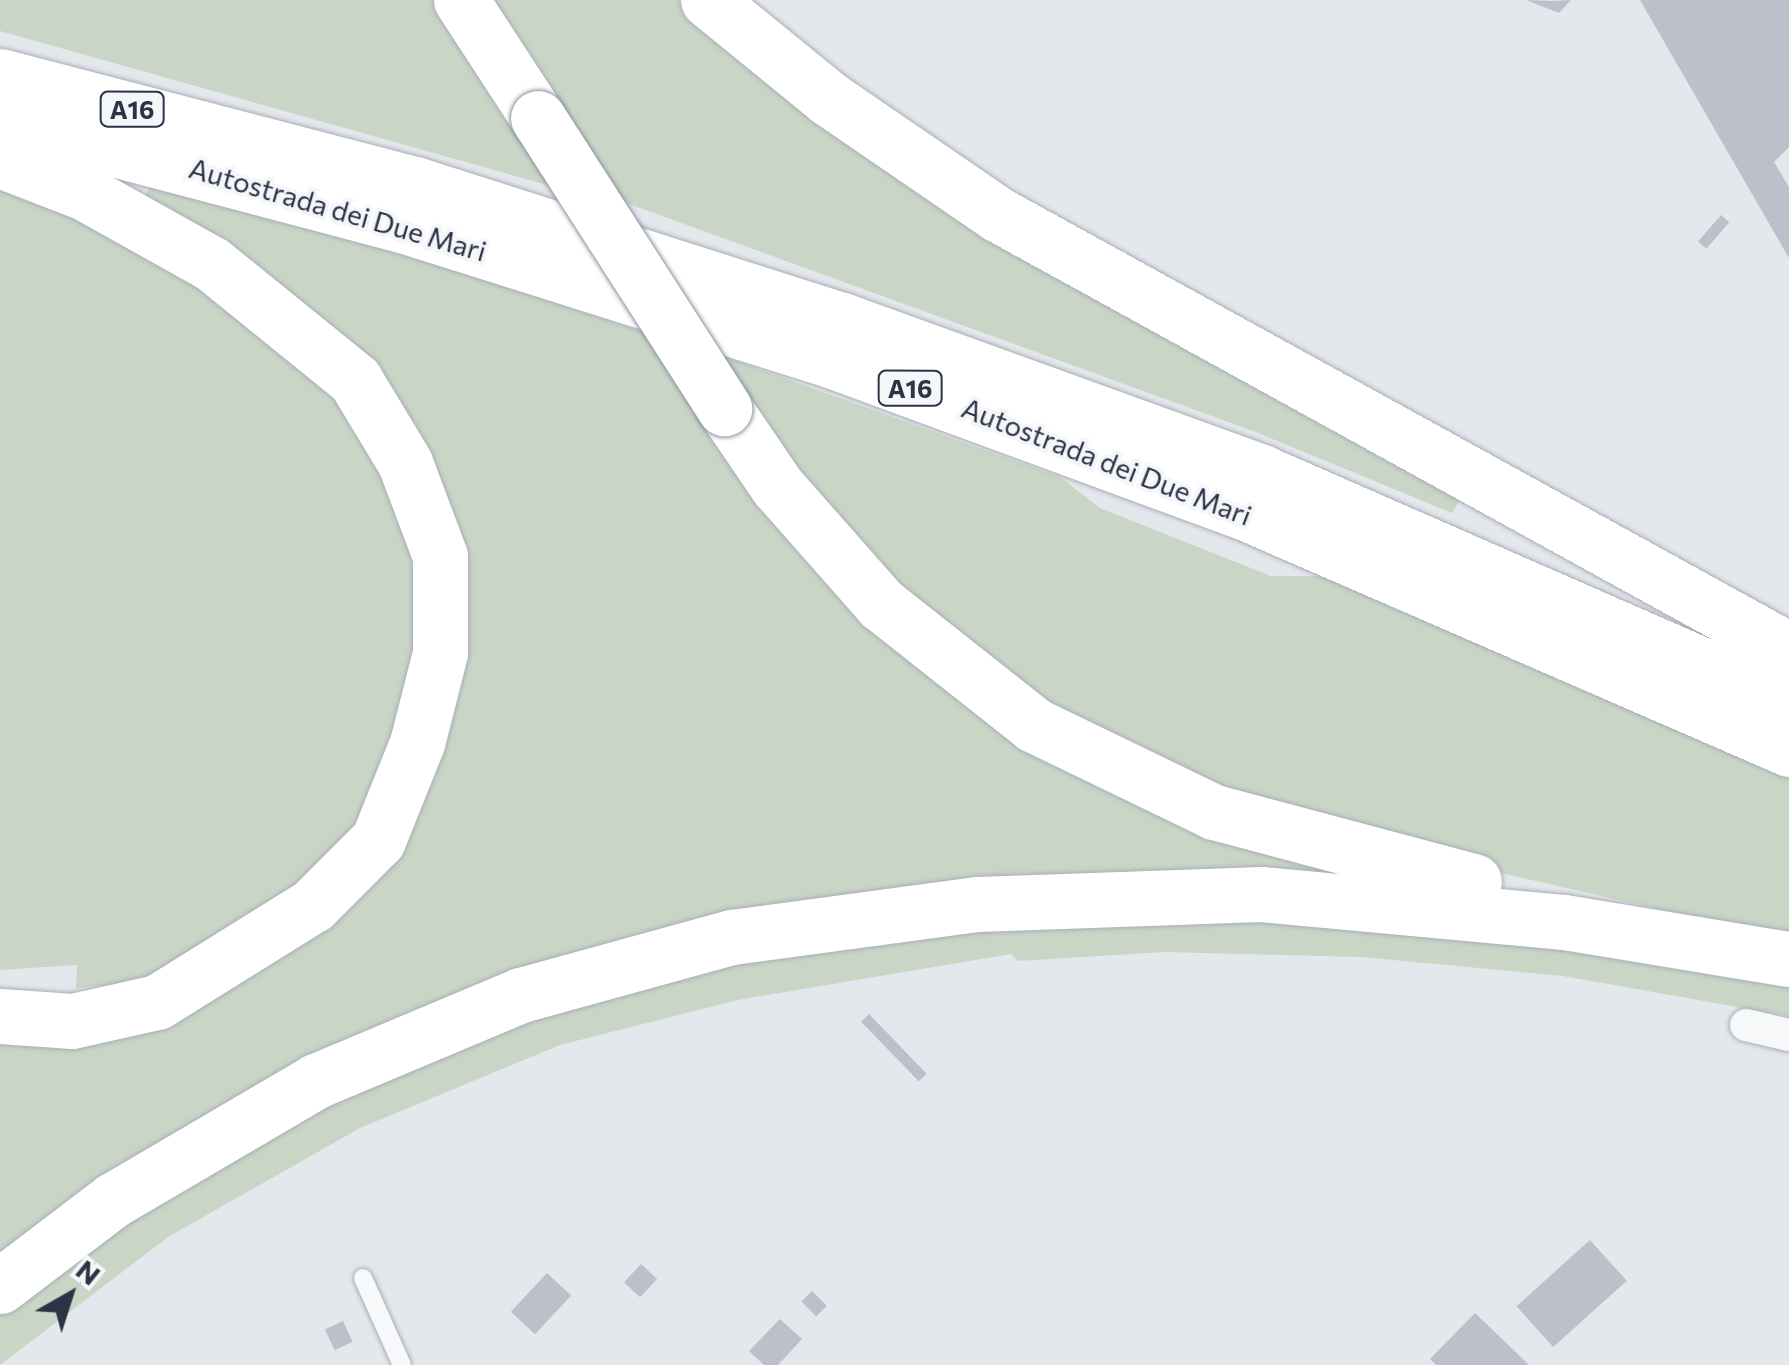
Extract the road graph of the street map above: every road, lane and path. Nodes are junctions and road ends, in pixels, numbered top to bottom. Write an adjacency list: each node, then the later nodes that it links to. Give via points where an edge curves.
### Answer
1 (462, 0): 11 (highway, bridge, via 777,486 882,604 981,689 1088,756 1275,832)
2 (708, 0): 8 (highway, via 828,98 1075,262)
3 (0, 62): 6 (highway)
4 (0, 76): 6 (highway, Autostrada dei Due Mari / A16)
5 (0, 118): 10 (highway, Autostrada dei Due Mari / A16, via 402,225 848,366 1246,513)
6 (264, 142): 9 (highway, Autostrada dei Due Mari / A16, via 628,250 1053,394 1466,558)
7 (0, 160): 12 (highway, via 84,192 212,264 355,380 405,463 440,556 440,654 417,743 378,840 313,905 157,1002 72,1020)
8 (1789, 650)
9 (1789, 702)
10 (1789, 749)
11 (1789, 959): 16 (highway, via 1566,922 1260,894 977,904 732,937 521,995 316,1081 112,1200)
12 (0, 1016)
13 (1746, 1026): 14 (street)
14 (1789, 1035)
15 (363, 1278): 17 (lane)
16 (0, 1286)
17 (402, 1365)

